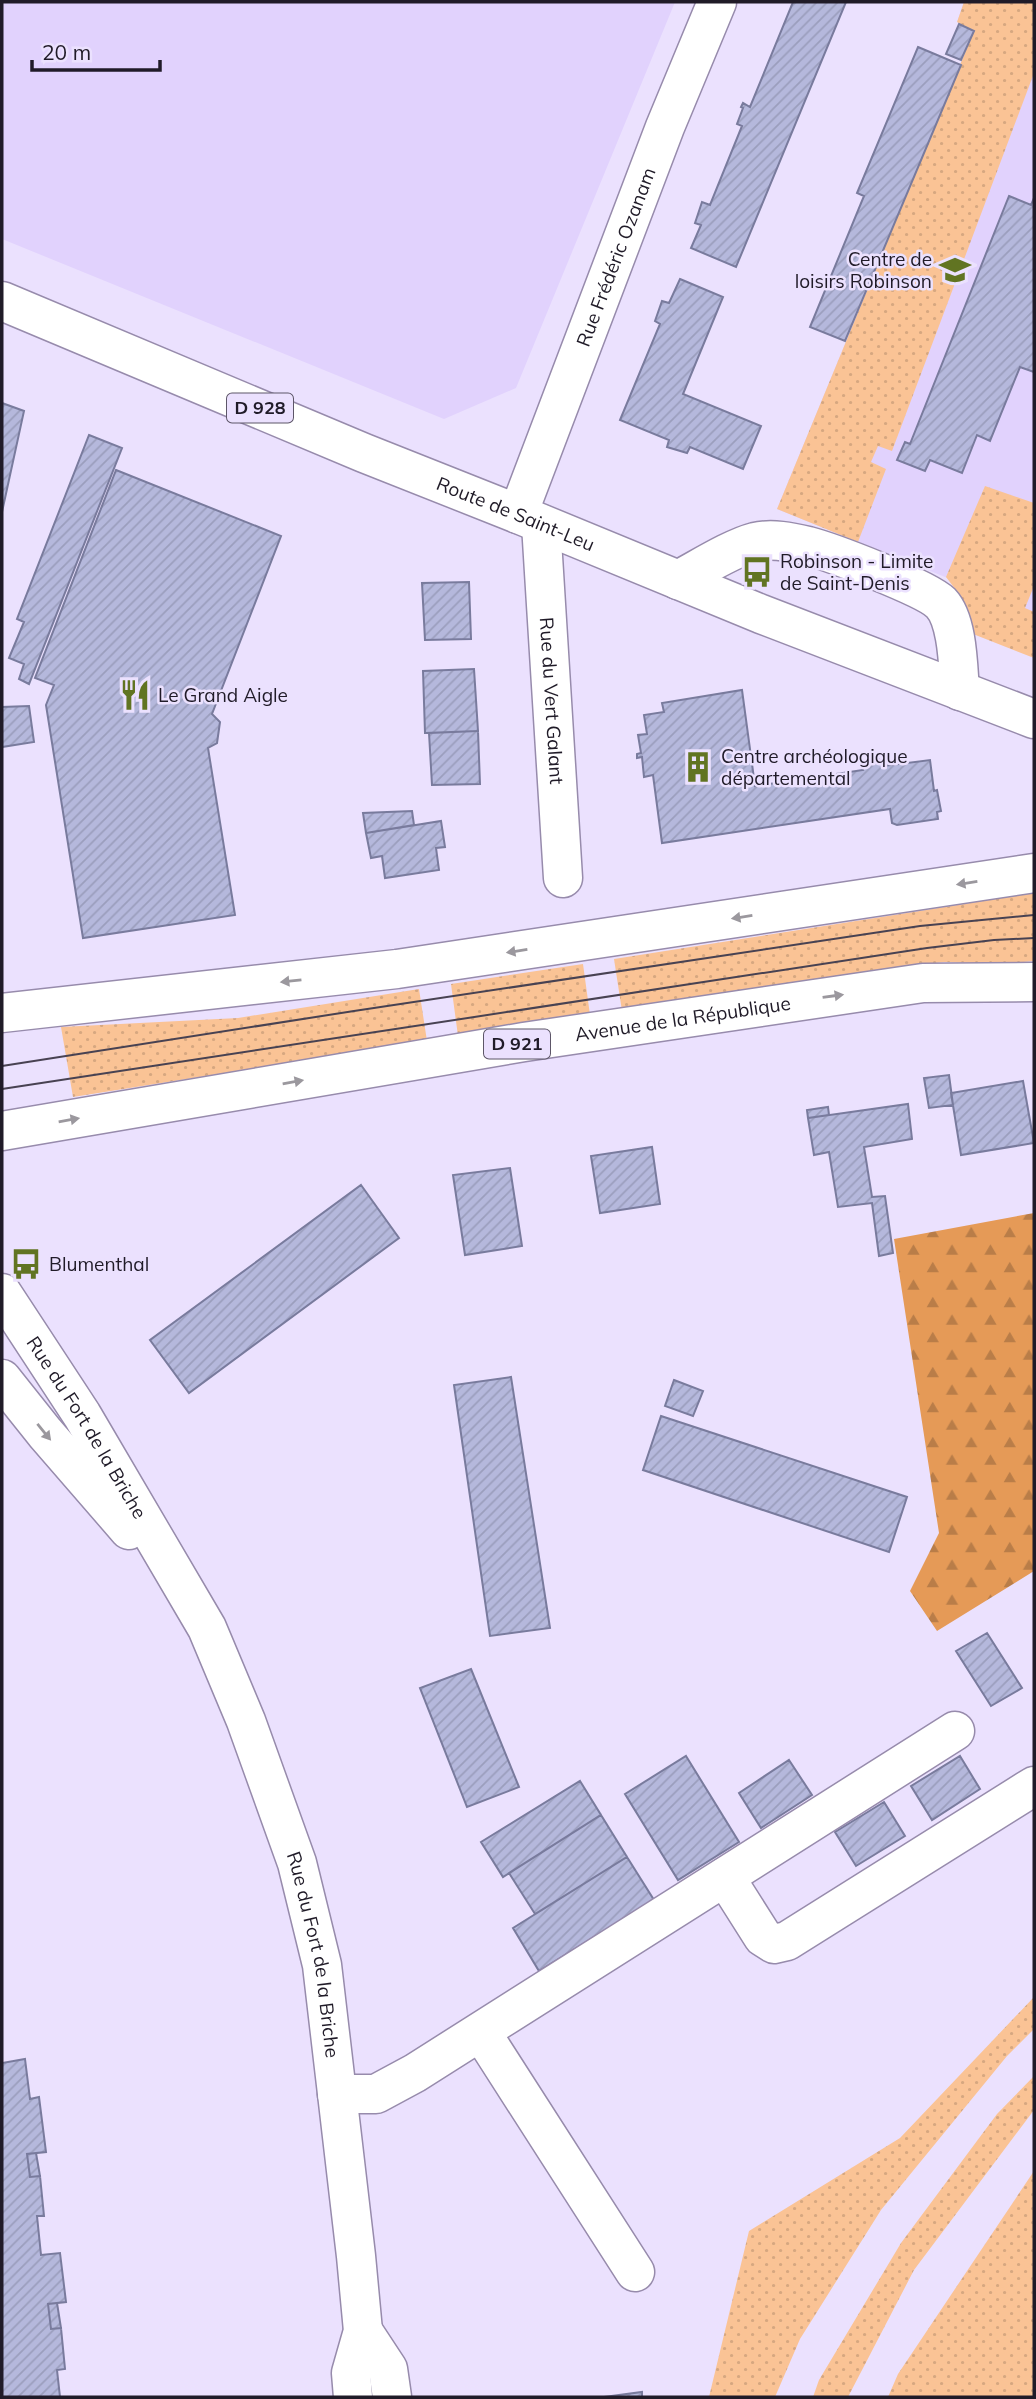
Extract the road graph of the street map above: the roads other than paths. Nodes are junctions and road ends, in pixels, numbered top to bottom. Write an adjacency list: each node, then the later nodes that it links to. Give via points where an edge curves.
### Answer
1 (717, 2): 5 (main road, Rue Frédéric Ozanam, via 665,127)
2 (2, 292): 4 (main road)
3 (2, 301): 4 (main road, Route de Saint-Leu / D 928)
4 (68, 327): 5 (main road, Route de Saint-Leu / D 928)
5 (530, 519): 6 (main road, Route de Saint-Leu / D 928); 10 (main road, Rue du Vert Galant)
6 (678, 580): 7 (main road, Route de Saint-Leu / D 928); 7 (main road, via 755,542 782,541 916,587 947,612)
7 (960, 691): 8 (main road, Route de Saint-Leu / D 928)
8 (1025, 708)
9 (1034, 873): 12 (main road, one-way to 12, via 397,969)
10 (562, 878)
11 (1034, 982): 13 (main road, Avenue de la République / D 921, one-way to 11, via 524,1042 923,983)
12 (2, 1013)
13 (2, 1131)
14 (2, 1293): 16 (main road, Rue du Fort de la Briche, via 82,1415)
15 (2, 1379): 16 (main road, Rue du Fort de la Briche, one-way to 16)
16 (189, 1600): 21 (main road, Rue du Fort de la Briche, via 221,1661 297,1863 322,1965)
17 (955, 1731): 19 (main road)
18 (1034, 1786): 19 (main road, via 787,1941 774,1944 763,1937)
19 (725, 1877): 20 (main road)
20 (481, 2032): 21 (main road, via 376,2094); 22 (main road)
21 (337, 2094): 23 (main road, Rue du Fort de la Briche)
22 (635, 2272)
23 (363, 2331): 24 (main road, Rue du Fort de la Briche, via 351,2374); 25 (main road, Rue du Fort de la Briche, via 388,2369)
24 (353, 2397)
25 (392, 2397)

